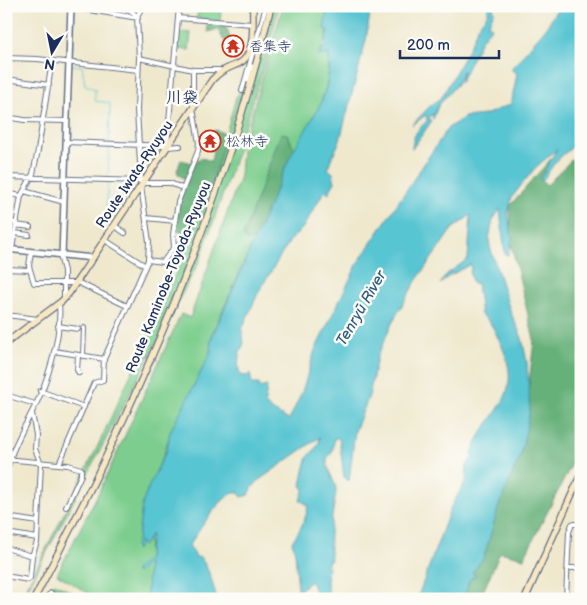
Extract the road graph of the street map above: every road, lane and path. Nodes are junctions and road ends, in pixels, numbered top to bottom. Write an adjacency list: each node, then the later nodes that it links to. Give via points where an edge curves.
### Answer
1 (125, 6): 8 (street)
2 (143, 6): 8 (street)
3 (179, 6): 9 (street)
4 (253, 6): 10 (main road)
5 (266, 6): 15 (street)
6 (271, 6): 23 (main road, Route Kaminobe-Toyoda-Ryuyou)
7 (71, 7): 8 (street); 16 (street)
8 (137, 17): 13 (street)
9 (178, 18): 10 (street); 17 (street)
10 (252, 24): 11 (main road)
11 (251, 40): 15 (street); 20 (main road, via 246,59)
12 (6, 58): 14 (street)
13 (139, 58): 17 (street); 18 (street)
14 (52, 61): 16 (street); 22 (street)
15 (252, 62): 23 (street); 24 (street)
16 (69, 63): 18 (street); 28 (street)
17 (174, 65): 19 (street); 31 (street)
18 (138, 70): 30 (street)
19 (193, 70): 20 (street); 25 (street)
20 (220, 70): 25 (main road, Route Iwata-Ryuyou)
21 (6, 79): 22 (street)
22 (49, 85): 27 (street)
23 (249, 88): 101 (main road, Route Kaminobe-Toyoda-Ryuyou, via 213,199 167,321)
24 (242, 91)
25 (193, 108): 31 (main road, Route Iwata-Ryuyou); 37 (street, via 199,143)
26 (6, 117): 27 (street)
27 (42, 120): 28 (street); 34 (street)
28 (66, 121): 29 (street)
29 (66, 142): 30 (street); 35 (street)
30 (139, 144): 31 (street); 36 (street)
31 (167, 146): 32 (street); 36 (main road, Route Iwata-Ryuyou)
32 (180, 146)
33 (6, 177): 34 (street)
34 (31, 178): 35 (street); 38 (street)
35 (65, 178): 36 (street); 41 (street)
36 (142, 183): 37 (street, via 170,183); 42 (street); 46 (main road, Route Iwata-Ryuyou)
37 (182, 188): 44 (street)
38 (24, 191): 40 (street); 41 (street)
39 (6, 193): 40 (street)
40 (22, 196): 45 (street)
41 (64, 202): 58 (street)
42 (146, 218): 44 (street); 60 (street)
43 (6, 221): 45 (street)
44 (176, 221): 51 (street)
45 (16, 224): 47 (street); 49 (street)
46 (115, 226): 48 (street); 53 (main road, Route Iwata-Ryuyou)
47 (30, 227)
48 (125, 232)
49 (15, 233): 50 (street); 56 (street)
50 (29, 235)
51 (173, 235): 52 (street); 54 (street)
52 (166, 236)
53 (105, 240): 59 (main road, Route Iwata-Ryuyou); 61 (street)
54 (174, 245): 55 (street); 60 (street, via 163,262)
55 (184, 247)
56 (9, 249): 57 (street)
57 (31, 252): 58 (street); 63 (street)
58 (61, 255): 59 (street); 64 (street)
59 (93, 258): 65 (main road, Route Iwata-Ryuyou)
60 (148, 260): 61 (street)
61 (144, 265): 67 (street)
62 (6, 269): 63 (street)
63 (30, 270): 64 (street, via 34,283)
64 (65, 282): 65 (street); 66 (street)
65 (76, 283): 66 (main road, Route Iwata-Ryuyou); 67 (street)
66 (62, 301): 69 (main road, Route Iwata-Ryuyou); 70 (street)
67 (127, 306): 77 (street)
68 (6, 315): 69 (street)
69 (38, 319): 73 (main road, Route Iwata-Ryuyou)
70 (58, 326): 72 (street); 74 (street)
71 (84, 328): 76 (street)
72 (78, 329)
73 (6, 342)
74 (54, 351): 75 (street); 79 (street)
75 (78, 356): 76 (street); 78 (street)
76 (83, 356): 77 (street)
77 (104, 358): 82 (street, via 103,380 94,383)
78 (79, 373)
79 (40, 392): 81 (street); 82 (street)
80 (6, 395): 81 (street)
81 (35, 404): 83 (street)
82 (84, 407): 86 (street)
83 (32, 413): 84 (street); 85 (street, via 35,449)
84 (8, 459): 85 (street); 87 (street)
85 (41, 464): 86 (street); 91 (street)
86 (59, 464): 89 (street, via 74,466 82,472)
87 (6, 474)
88 (581, 474): 103 (main road)
89 (66, 507)
90 (6, 517): 91 (street)
91 (38, 522): 94 (street)
92 (581, 524): 97 (street, via 572,524 569,532)
93 (6, 533): 94 (street)
94 (37, 538): 96 (street)
95 (6, 548): 96 (street)
96 (32, 556): 99 (street, via 28,580)
97 (568, 568): 98 (street); 104 (street)
98 (581, 568)
99 (6, 576)
100 (51, 593): 102 (street)
101 (34, 599)
102 (44, 599)
103 (525, 599)
104 (566, 599)

